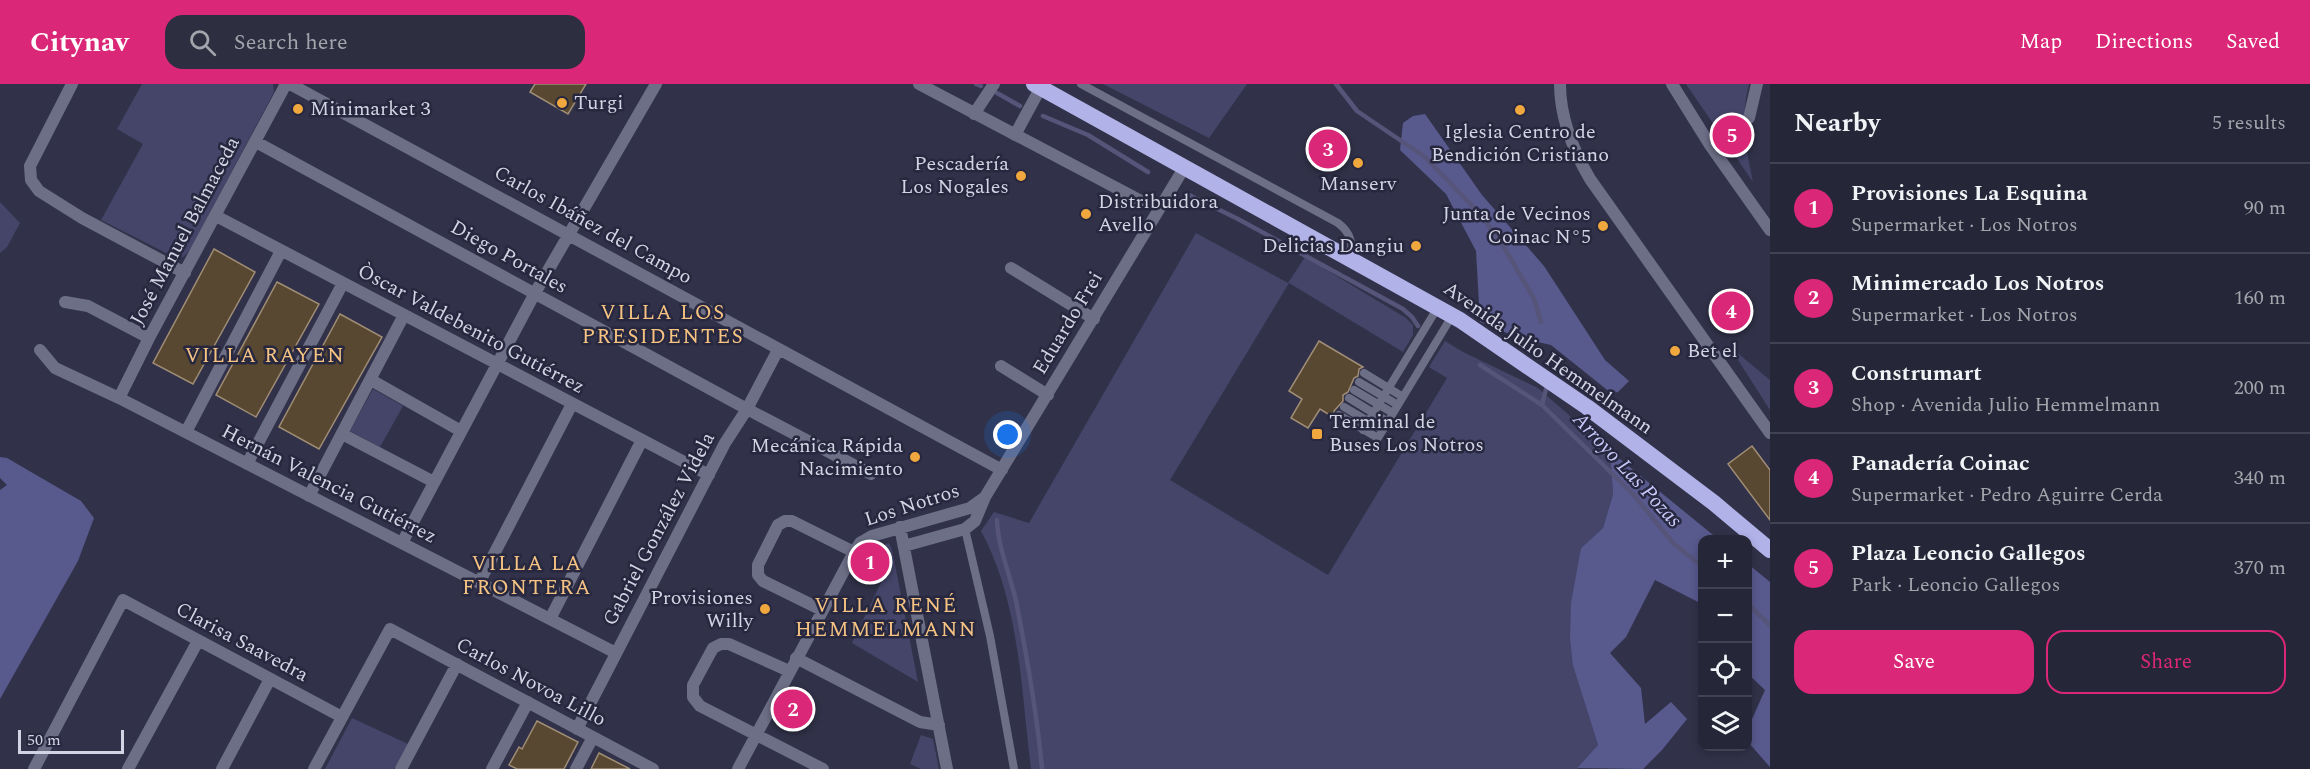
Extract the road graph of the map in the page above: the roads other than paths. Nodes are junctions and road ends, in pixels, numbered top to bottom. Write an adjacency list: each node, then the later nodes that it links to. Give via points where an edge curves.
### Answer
1 (72, 84): 23 (street, via 33,159 30,172 34,186 81,218)
2 (288, 84): 14 (street, José Manuel Balmaceda); 19 (street, Carlos Ibáñez del Campo)
3 (656, 84): 19 (street)
4 (920, 84): 11 (street)
5 (994, 84): 11 (street)
6 (1081, 84): 21 (lane, via 1338,223 1351,237)
7 (1560, 84): 58 (street, via 1566,127 1590,179)
8 (1672, 84): 18 (street)
9 (1757, 84): 12 (street)
10 (1037, 86): 13 (street); 15 (highway, Avenida Julio Hemmelmann)
11 (974, 114): 13 (street)
12 (1749, 118)
13 (1015, 135): 16 (street)
14 (256, 142): 17 (street, José Manuel Balmaceda); 25 (street, Diego Portales)
15 (1184, 168): 21 (highway, Avenida Julio Hemmelmann); 29 (street, Eduardo Frei)
16 (1144, 203)
17 (216, 216): 20 (street, Òscar Valdebenito Gutiérrez); 23 (street, José Manuel Balmaceda)
18 (1770, 230)
19 (568, 233): 25 (street); 32 (street, Carlos Ibáñez del Campo)
20 (281, 251): 24 (street, Òscar Valdebenito Gutiérrez); 57 (street)
21 (1351, 259): 27 (highway, Avenida Julio Hemmelmann)
22 (1011, 268): 29 (street)
23 (185, 273): 30 (street, José Manuel Balmaceda)
24 (343, 283): 28 (street, Òscar Valdebenito Gutiérrez); 61 (street)
25 (535, 293): 33 (street); 49 (street, Diego Portales)
26 (65, 302): 30 (street, via 88,306)
27 (1445, 311): 38 (lane); 42 (lane); 72 (highway, Avenida Julio Hemmelmann, via 1587,407)
28 (404, 315): 33 (street, Òscar Valdebenito Gutiérrez); 36 (street)
29 (1094, 319): 40 (street, Eduardo Frei)
30 (149, 338): 43 (street, José Manuel Balmaceda)
31 (40, 350): 43 (street, Hernán Valencia Gutiérrez, via 55,368)
32 (778, 350): 49 (street, Gabriel González Videla); 62 (street, Carlos Ibáñez del Campo)
33 (496, 364): 45 (street, Òscar Valdebenito Gutiérrez); 54 (street)
34 (1001, 366): 40 (street)
35 (1364, 373): 38 (lane)
36 (371, 380): 54 (street); 59 (street)
37 (1359, 382): 41 (lane)
38 (1389, 388): 41 (lane); 42 (lane)
39 (1354, 390): 46 (lane)
40 (1048, 395): 62 (street, Eduardo Frei)
41 (1384, 396): 46 (lane); 47 (lane)
42 (1403, 397): 47 (lane)
43 (119, 398): 57 (street, Hernán Valencia Gutiérrez)
44 (1349, 398): 52 (lane)
45 (572, 404): 60 (street, Òscar Valdebenito Gutiérrez); 74 (street)
46 (1379, 405): 50 (lane); 52 (lane)
47 (1398, 405): 50 (lane)
48 (1344, 407): 52 (lane)
49 (747, 409): 63 (street, Diego Portales); 64 (street, Gabriel González Videla)
50 (1393, 413): 53 (lane)
51 (1339, 415): 55 (lane)
52 (1371, 417): 53 (lane); 55 (lane); 56 (lane)
53 (1388, 422): 56 (lane)
54 (461, 430): 65 (street)
55 (1363, 430): 56 (lane, via 1378,438)
56 (1383, 430)
57 (186, 432): 61 (street, Hernán Valencia Gutiérrez)
58 (1770, 432)
59 (342, 434): 65 (street); 66 (street)
60 (642, 440): 64 (street, Òscar Valdebenito Gutiérrez); 76 (street)
61 (247, 464): 66 (street, Hernán Valencia Gutiérrez)
62 (1002, 470): 67 (street, Eduardo Frei)
63 (871, 474)
64 (708, 475): 78 (street, Gabriel González Videla)
65 (434, 482): 70 (street)
66 (309, 496): 70 (street, Hernán Valencia Gutiérrez)
67 (984, 497): 68 (street, Los Notros, via 970,508); 69 (street, Los Notros, via 975,521)
68 (900, 527): 71 (street); 73 (street, Los Notros, via 866,539)
69 (965, 529): 71 (street, Los Notros); 100 (lane, via 990,636)
70 (402, 543): 74 (street, Hernán Valencia Gutiérrez)
71 (904, 546): 85 (street)
72 (1770, 550)
73 (854, 552): 75 (street, Los Notros); 75 (street, via 792,521 778,525 758,565 758,574 763,581)
74 (479, 583): 76 (street, Hernán Valencia Gutiérrez)
75 (822, 610): 79 (street, Los Notros)
76 (550, 619): 78 (street, Hernán Valencia Gutiérrez)
77 (198, 641): 82 (street, Clarisa Saavedra); 89 (street, Clarisa Saavedra, via 123,600); 90 (street)
78 (616, 653): 86 (street, Gabriel González Videla)
79 (796, 658): 81 (street, Los Notros); 85 (street, via 920,722)
80 (457, 664): 83 (street, Carlos Novoa Lillo); 84 (street, Carlos Novoa Lillo, via 390,629); 93 (street)
81 (789, 671): 87 (street, Los Notros); 87 (street, via 721,644 713,648 693,685 693,697 700,706)
82 (270, 679): 84 (street, Clarisa Saavedra); 91 (street)
83 (528, 702): 86 (street, Carlos Novoa Lillo); 94 (street)
84 (342, 717): 92 (street)
85 (939, 725): 99 (street)
86 (577, 729): 88 (street, Carlos Novoa Lillo)
87 (755, 735): 97 (street, Los Notros); 98 (street)
88 (593, 737): 95 (street); 96 (street, Carlos Novoa Lillo)
89 (34, 769)
90 (128, 769)
91 (222, 769)
92 (314, 769)
93 (401, 769)
94 (492, 769)
95 (576, 769)
96 (653, 769)
97 (738, 769)
98 (823, 769)
99 (947, 769)
100 (1014, 769)

